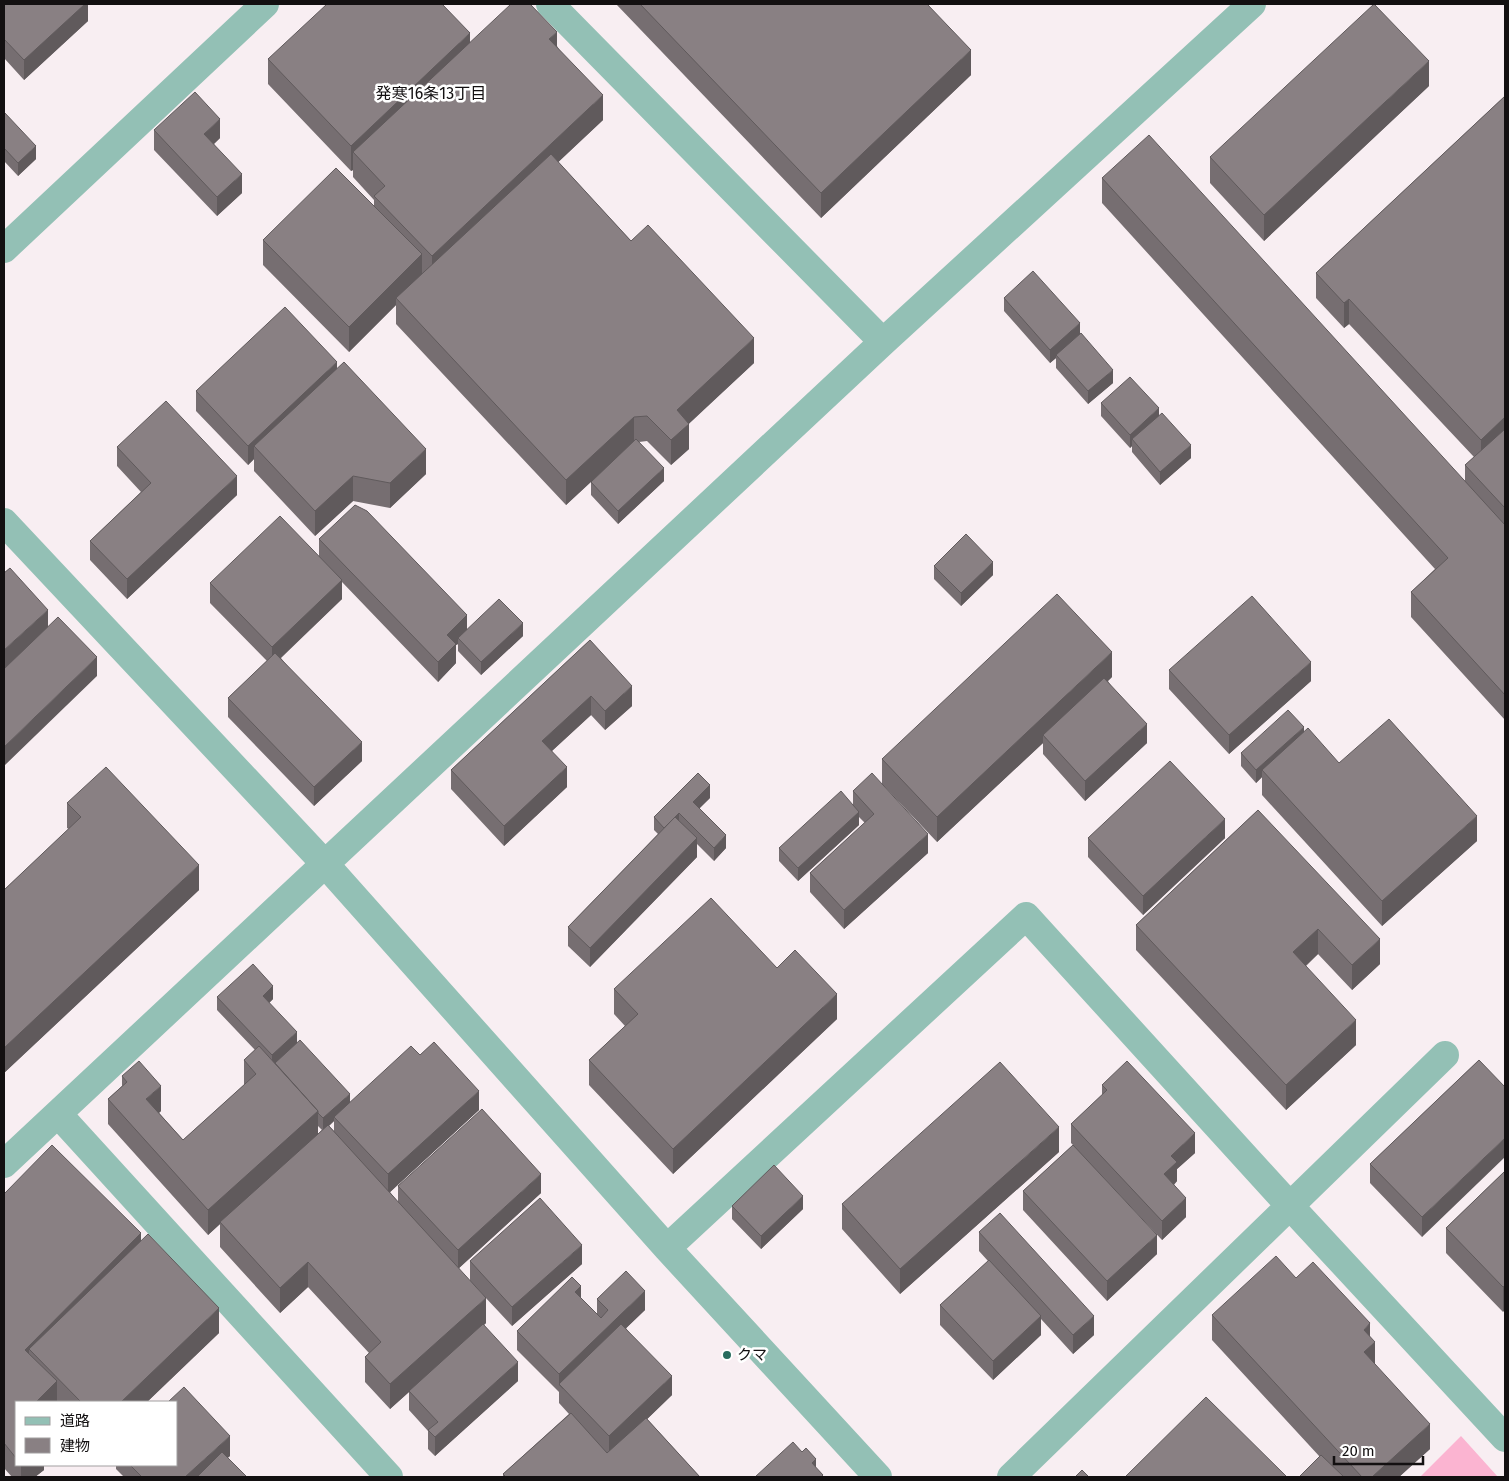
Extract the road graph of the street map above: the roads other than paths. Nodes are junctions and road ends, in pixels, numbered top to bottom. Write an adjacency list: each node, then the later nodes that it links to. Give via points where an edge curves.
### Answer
1 (265, 4): 4 (street)
2 (550, 4): 5 (street)
3 (1252, 4): 5 (street)
4 (4, 249)
5 (883, 342): 7 (street)
6 (4, 522): 7 (street)
7 (326, 865): 9 (street); 12 (street)
8 (1445, 1055): 11 (street)
9 (58, 1114): 10 (street); 14 (street)
10 (4, 1164)
11 (1290, 1206): 12 (street, via 1026,916); 13 (street); 16 (street)
12 (668, 1248): 15 (street)
13 (1505, 1438)
14 (388, 1477)
15 (878, 1477)
16 (1011, 1477)

